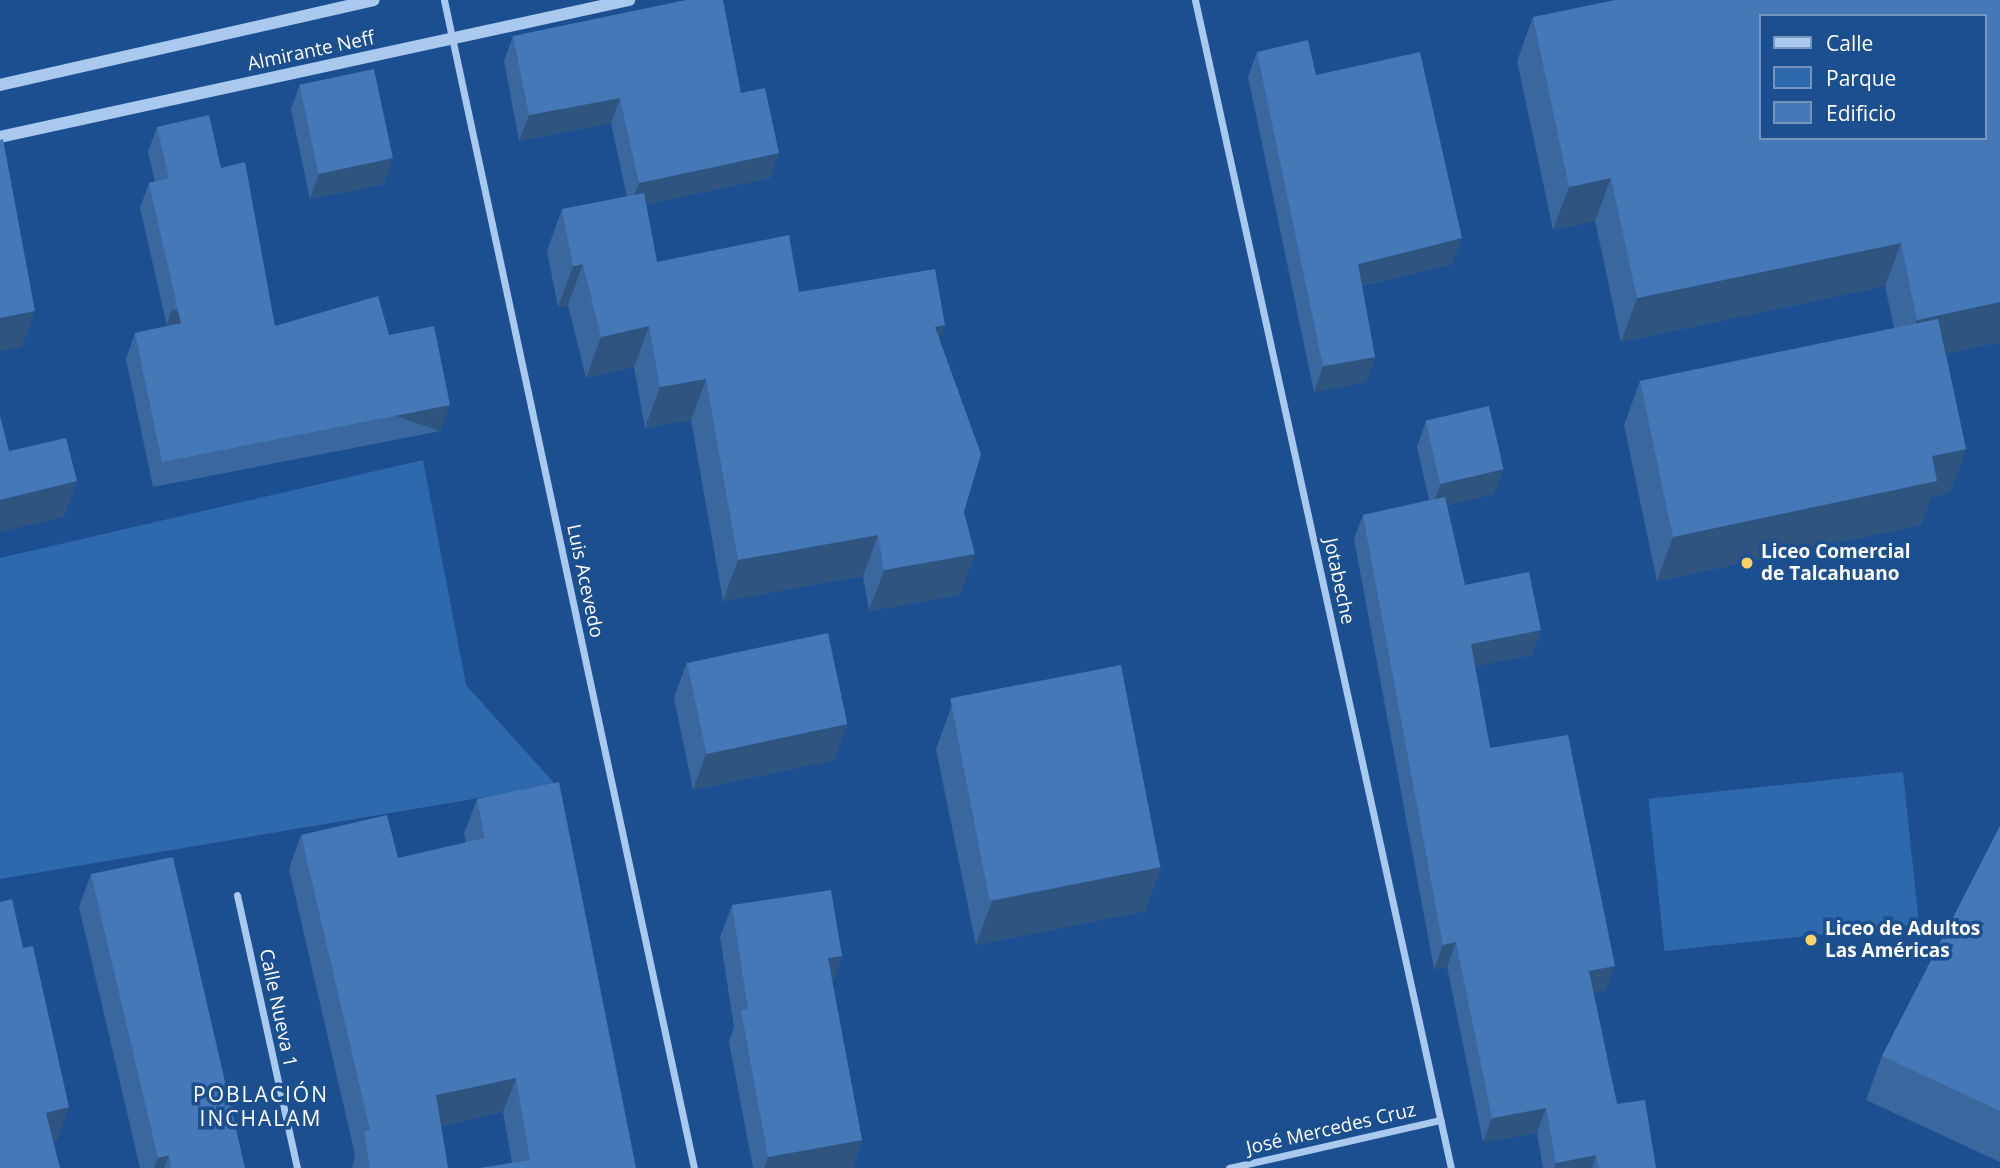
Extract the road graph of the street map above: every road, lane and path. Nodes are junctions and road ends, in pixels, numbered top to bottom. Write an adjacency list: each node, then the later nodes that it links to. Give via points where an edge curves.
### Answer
1 (373, 0): 6 (street, Almirante Neff)
2 (444, 0): 5 (street, Luis Acevedo)
3 (629, 0): 5 (street, Almirante Neff)
4 (1195, 0): 9 (street, Jotabeche)
5 (453, 40): 7 (street, Almirante Neff); 11 (street, Luis Acevedo)
6 (0, 85)
7 (0, 137)
8 (237, 895): 10 (street, Calle Nueva 1)
9 (1441, 1120): 12 (street, José Mercedes Cruz); 13 (street, Jotabeche)
10 (297, 1168)
11 (694, 1168)
12 (1228, 1168)
13 (1451, 1168)

